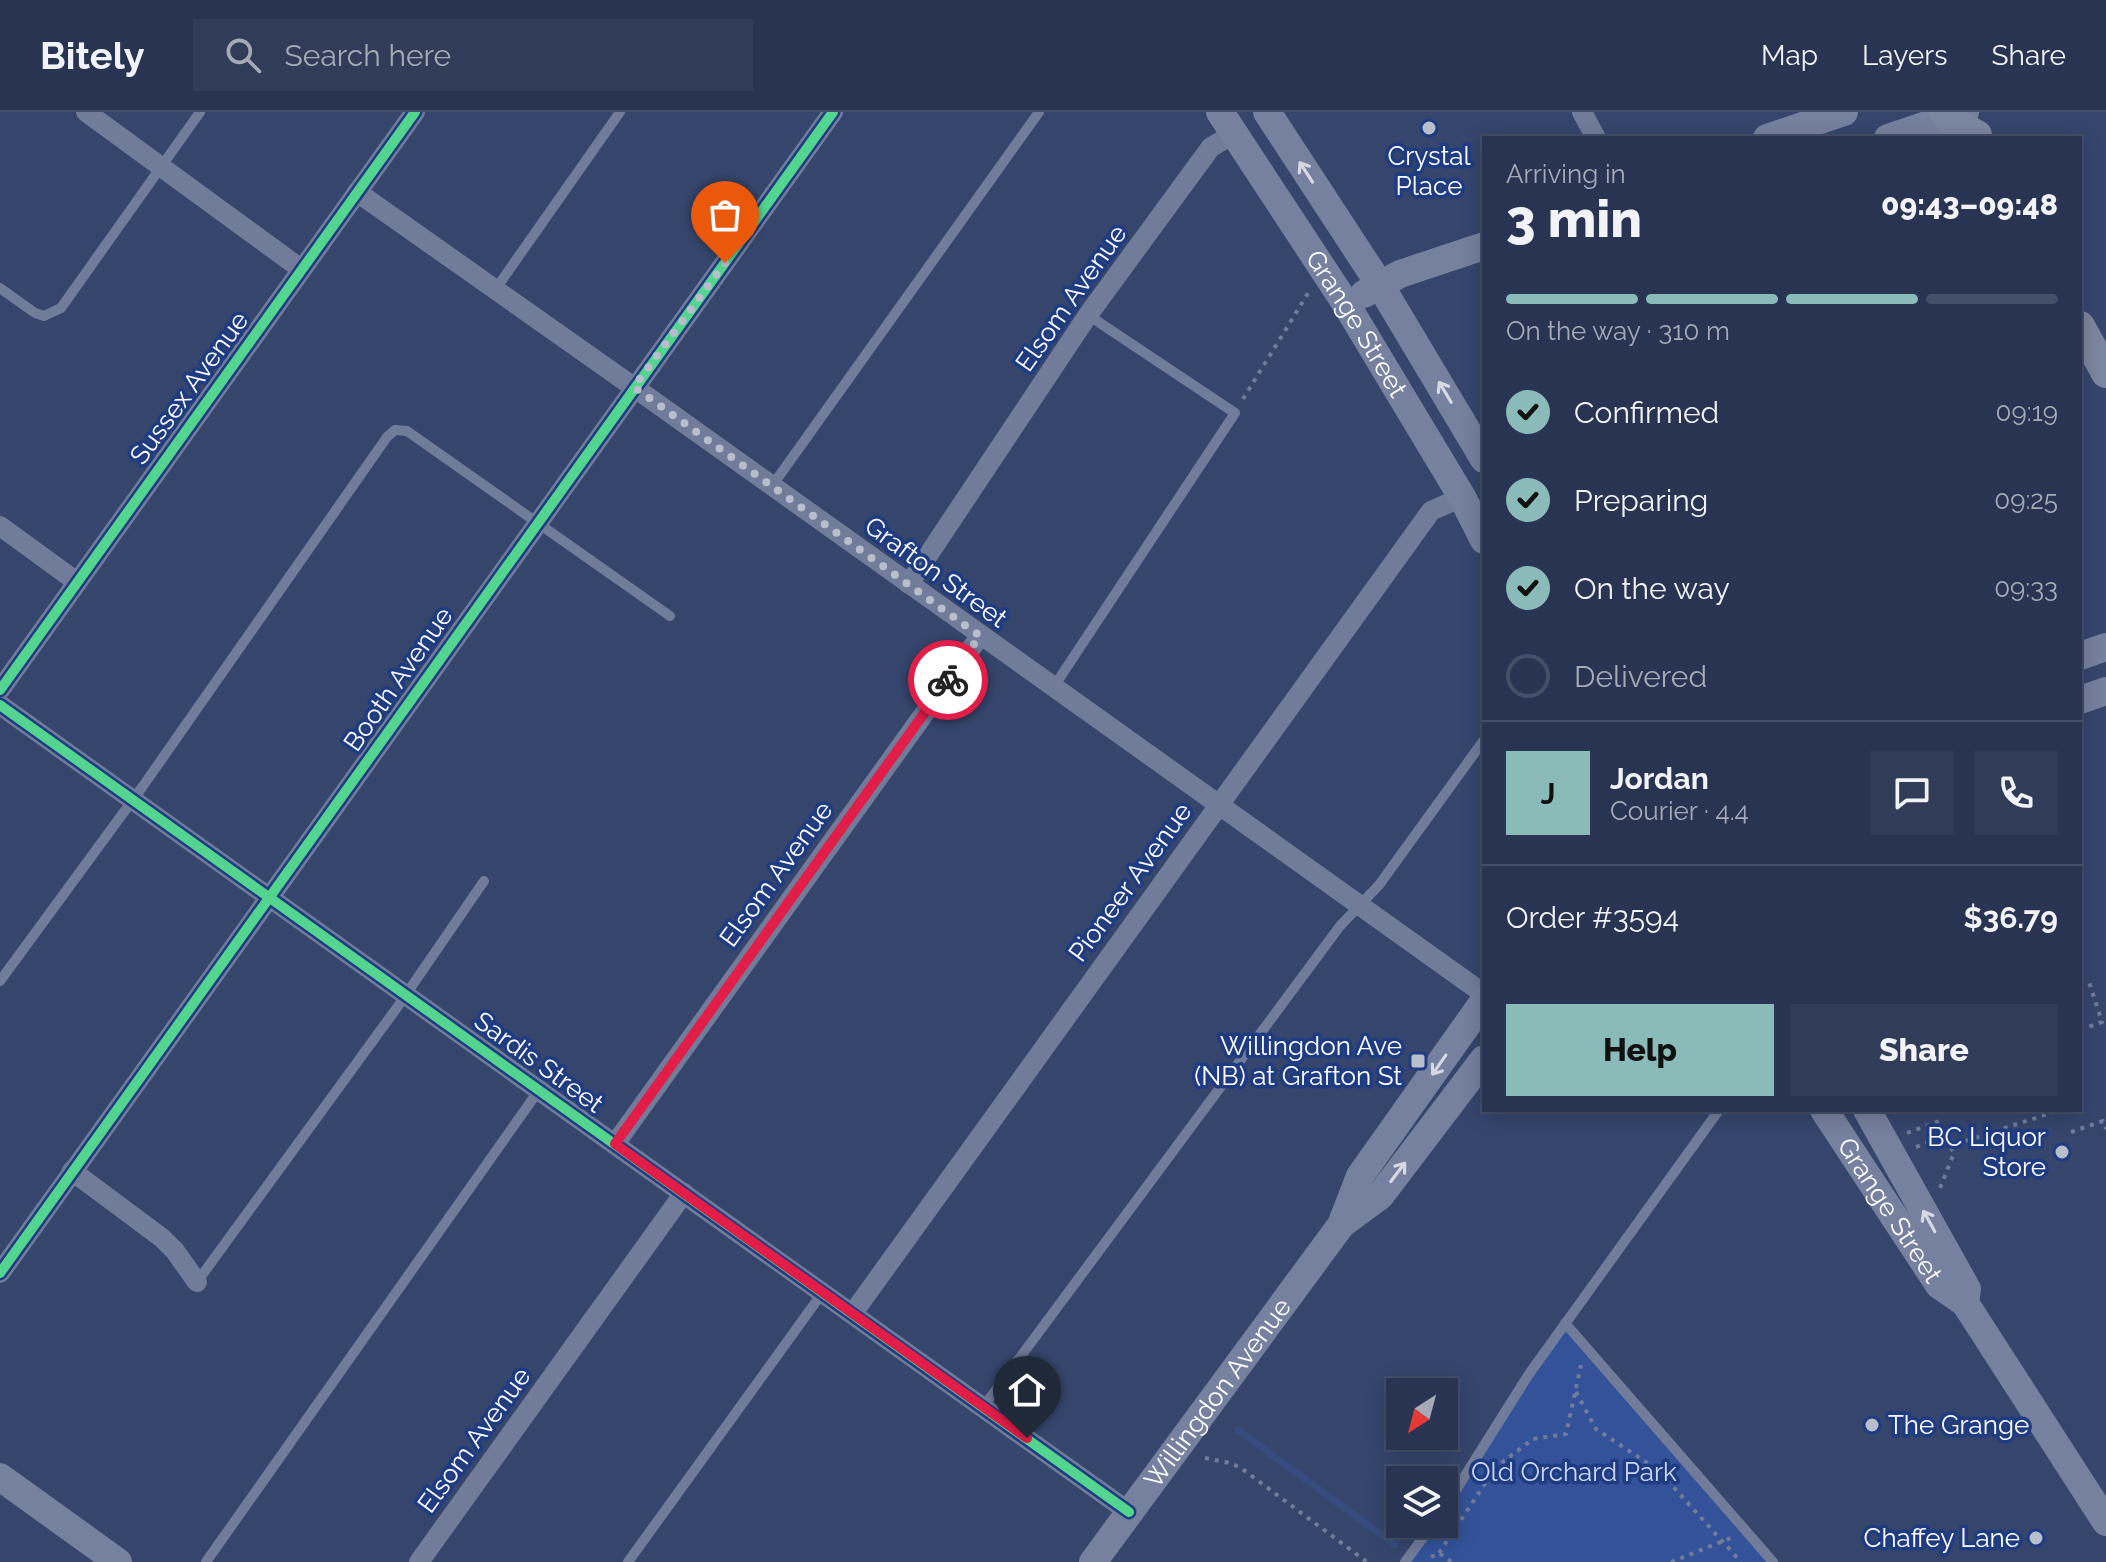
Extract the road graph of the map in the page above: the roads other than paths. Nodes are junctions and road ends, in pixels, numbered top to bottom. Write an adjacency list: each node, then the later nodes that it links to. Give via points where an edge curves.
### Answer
1 (86, 112): 15 (street)
2 (200, 112): 15 (lane)
3 (415, 112): 16 (street, Sussex Avenue)
4 (620, 112): 21 (lane)
5 (833, 112): 26 (street, Booth Avenue)
6 (1039, 112): 28 (lane)
7 (1267, 112): 19 (main road, Grange Street, one-way to 7)
8 (1582, 112): 12 (street)
9 (1844, 112): 13 (main road)
10 (1966, 121): 14 (main road)
11 (1227, 123): 22 (main road, Grange Street); 23 (street, Elsom Avenue)
12 (1595, 136)
13 (1773, 136)
14 (1897, 136)
15 (161, 167): 18 (street); 20 (lane, via 61,308 44,316)
16 (357, 192): 18 (street, Sussex Avenue); 21 (street, Grafton Street)
17 (1482, 247): 19 (main road)
18 (301, 269): 33 (street, Sussex Avenue)
19 (1380, 285): 22 (main road); 27 (main road, Grange Street, one-way to 19)
20 (0, 288)
21 (495, 290): 26 (street, Grafton Street)
22 (1346, 304): 29 (main road, Grange Street)
23 (1088, 315): 34 (street, Elsom Avenue); 39 (lane, via 1235,413)
24 (2082, 330): 25 (main road)
25 (2106, 373)
26 (634, 387): 28 (street, Grafton Street); 30 (street, Booth Avenue)
27 (1482, 456)
28 (772, 486): 34 (street, Grafton Street)
29 (1462, 497): 32 (main road, Grange Street); 46 (street, Pioneer Avenue, via 1431,511)
30 (538, 521): 35 (lane); 45 (lane, via 407,431 395,430); 48 (street, Booth Avenue)
31 (0, 526): 33 (street)
32 (1482, 536)
33 (77, 582): 40 (street, Sussex Avenue)
34 (909, 584): 36 (street, Grafton Street)
35 (670, 616)
36 (980, 636): 39 (street, Grafton Street); 59 (street, Elsom Avenue)
37 (2106, 647): 38 (main road)
38 (2082, 655)
39 (1053, 688): 46 (street, Grafton Street)
40 (0, 690)
41 (2106, 691): 42 (main road)
42 (2082, 699)
43 (0, 705): 45 (street, Sardis Street)
44 (1482, 743): 49 (lane)
45 (133, 800): 48 (street, Sardis Street); 50 (lane)
46 (1218, 805): 49 (street, Grafton Street); 67 (street, Pioneer Avenue)
47 (484, 881): 52 (lane)
48 (270, 897): 52 (street, Sardis Street); 60 (street, Booth Avenue)
49 (1359, 905): 51 (street, Grafton Street); 69 (lane)
50 (0, 981)
51 (1482, 993)
52 (405, 994): 55 (street, Sardis Street); 64 (lane)
53 (1482, 1004): 62 (main road, Willingdon Avenue, one-way to 62, via 1360,1176)
54 (1482, 1062): 62 (main road, Willingdon Avenue, one-way to 54, via 1380,1196)
55 (539, 1090): 59 (street, Sardis Street); 76 (lane)
56 (1718, 1112): 68 (lane)
57 (1825, 1112): 66 (main road, Grange Street, via 1939,1285)
58 (1868, 1112): 66 (main road, Grange Street, one-way to 58, via 1967,1289)
59 (615, 1144): 61 (street, Sardis Street)
60 (72, 1171): 63 (street, Booth Avenue); 64 (street, via 162,1238)
61 (684, 1193): 65 (street, Sardis Street); 77 (street, Elsom Avenue)
62 (1341, 1225): 72 (main road, Willingdon Avenue)
63 (0, 1273)
64 (197, 1282)
65 (823, 1292): 67 (street, Sardis Street); 78 (lane)
66 (1965, 1303): 73 (main road, Grange Street)
67 (853, 1313): 69 (street, Sardis Street)
68 (1565, 1323): 71 (lane); 81 (lane)
69 (984, 1406): 72 (street, Sardis Street)
70 (0, 1477): 75 (main road)
71 (1458, 1487)
72 (1129, 1512): 79 (main road, Willingdon Avenue)
73 (2106, 1522)
74 (1423, 1538): 80 (lane)
75 (118, 1562)
76 (206, 1562)
77 (419, 1562)
78 (628, 1562)
79 (1093, 1562)
80 (1405, 1562)
81 (1773, 1562)

